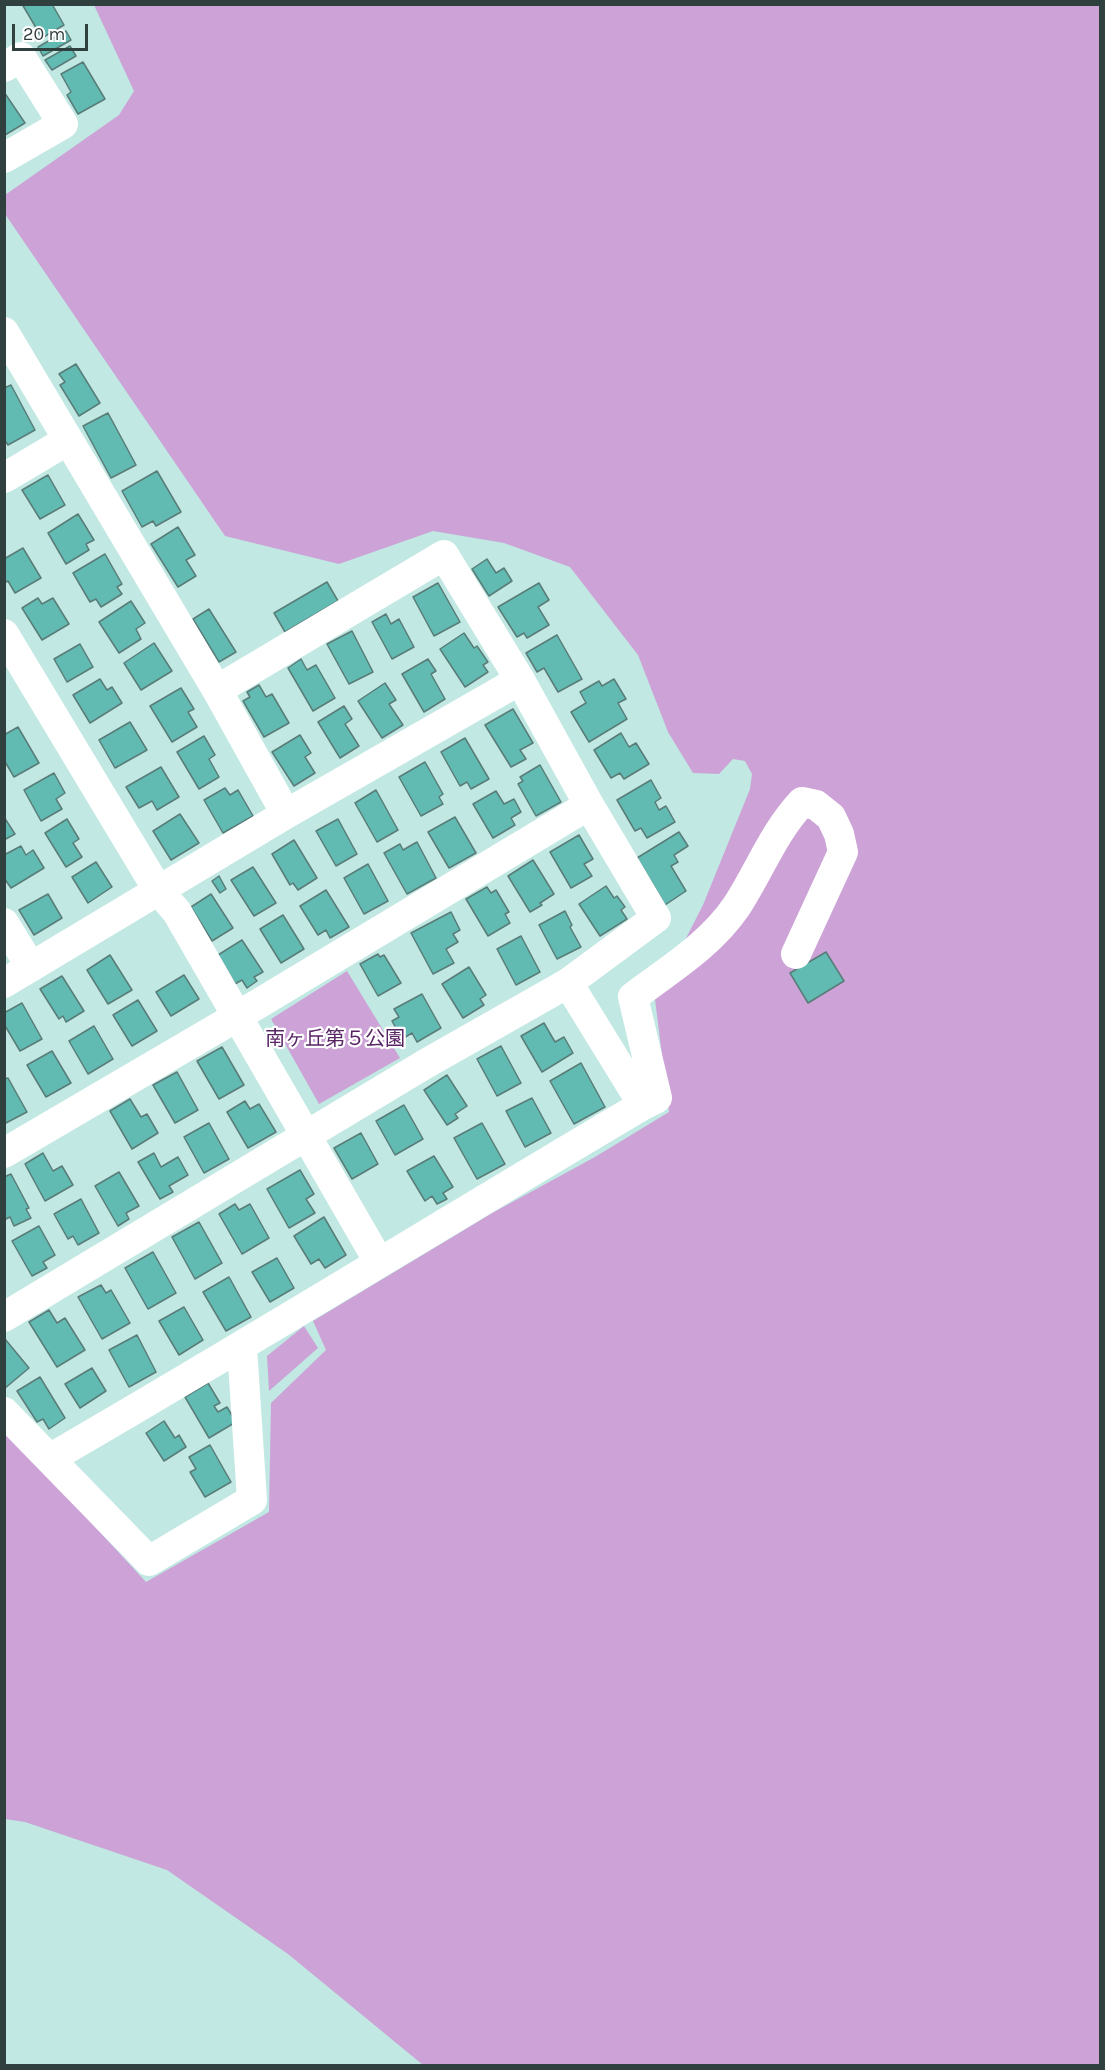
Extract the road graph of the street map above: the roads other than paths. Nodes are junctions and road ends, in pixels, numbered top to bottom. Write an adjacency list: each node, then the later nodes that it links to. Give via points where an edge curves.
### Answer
1 (4, 67): 2 (street, via 21,57 63,124)
2 (4, 158)
3 (4, 332): 4 (street)
4 (68, 440): 5 (street); 8 (street)
5 (4, 478)
6 (4, 634): 11 (street)
7 (520, 680): 8 (street, via 444,555); 9 (street); 10 (street)
8 (217, 690): 10 (street)
9 (589, 805): 16 (street, via 656,918); 17 (street)
10 (286, 814): 11 (street)
11 (158, 890): 14 (street); 17 (street, via 177,912)
12 (4, 923): 14 (street)
13 (796, 954): 18 (street, via 843,852 831,817 816,805 802,802 786,819 736,907 712,937 633,997 657,1098)
14 (31, 967): 15 (street)
15 (4, 983)
16 (568, 983): 18 (street); 19 (street)
17 (238, 1016): 19 (street); 20 (street)
18 (643, 1105): 21 (street)
19 (307, 1136): 21 (street); 22 (street)
20 (4, 1153)
21 (378, 1262): 23 (street)
22 (4, 1317)
23 (242, 1347): 25 (street); 25 (street, via 252,1500 149,1561)
24 (4, 1412): 25 (street)
25 (51, 1458)

